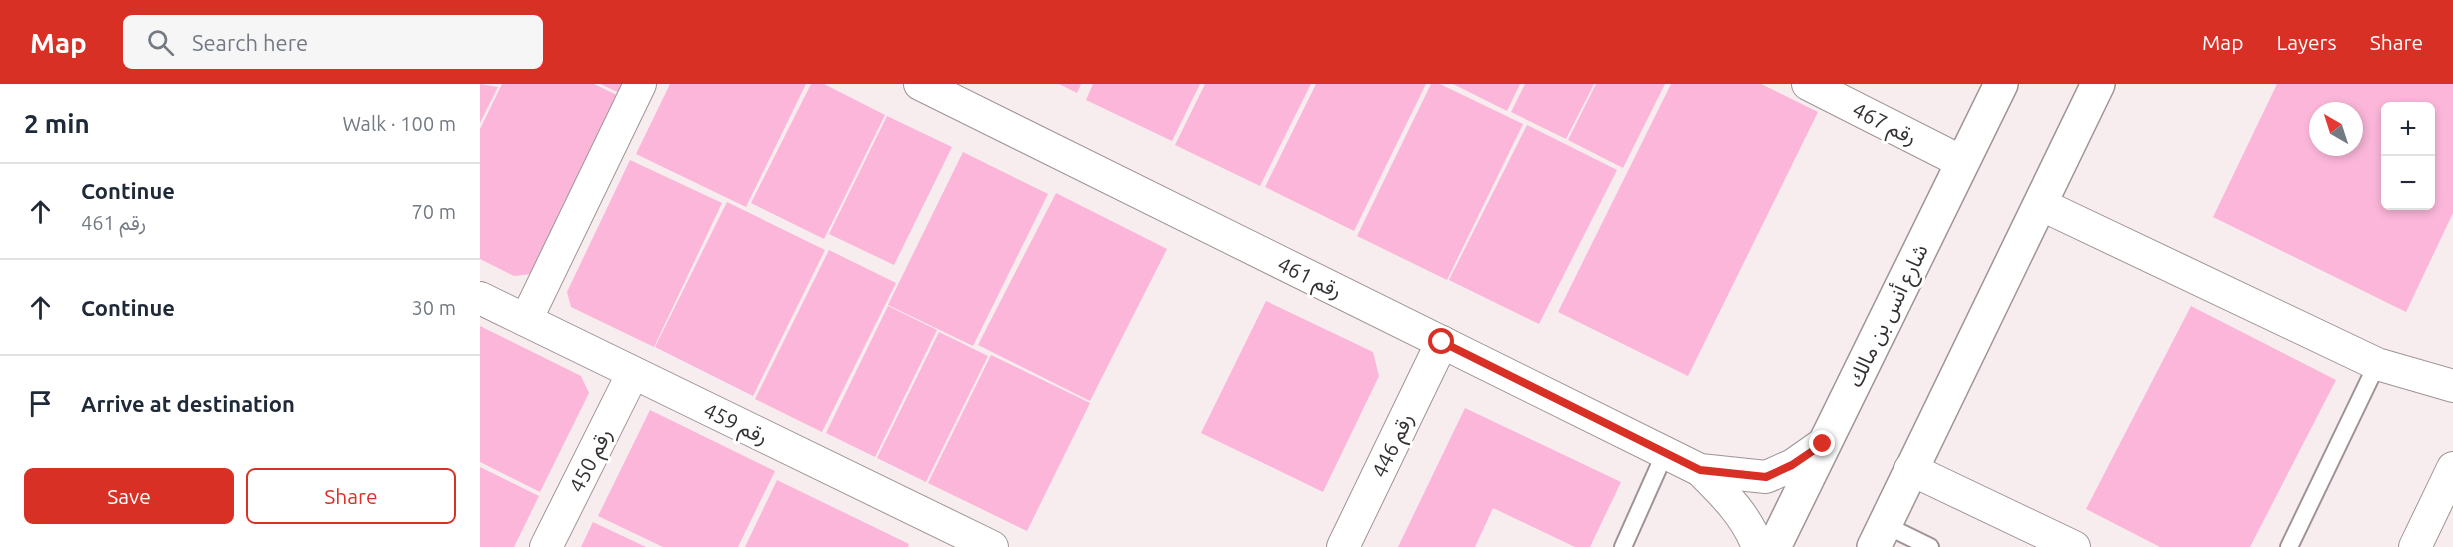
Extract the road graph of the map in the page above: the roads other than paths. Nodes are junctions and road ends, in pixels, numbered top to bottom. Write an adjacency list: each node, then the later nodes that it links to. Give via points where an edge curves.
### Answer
1 (640, 84): 9 (street)
2 (920, 84): 10 (street, رقم 461)
3 (1808, 84): 6 (street, رقم 467)
4 (2001, 84): 6 (main road, شارع أنس بن مالك)
5 (2098, 84): 7 (main road)
6 (1962, 162): 14 (main road, شارع أنس بن مالك)
7 (2040, 204): 11 (street); 17 (main road)
8 (480, 298): 9 (street, رقم 459)
9 (526, 320): 12 (street, رقم 459)
10 (1442, 342): 15 (street, رقم 461); 23 (street, رقم 446)
11 (2377, 364): 13 (street); 29 (lane)
12 (633, 373): 19 (street, رقم 459); 21 (street, رقم 450)
13 (2450, 377)
14 (1823, 444): 18 (street, via 1766,477); 26 (main road, شارع أنس بن مالك)
15 (1665, 453): 18 (street, رقم 461); 24 (lane)
16 (2453, 468): 30 (street)
17 (1910, 469): 20 (main road); 28 (street)
18 (1700, 470): 25 (street, via 1739,509)
19 (943, 536): 22 (street, رقم 459)
20 (1880, 536): 27 (lane)
21 (546, 547)
22 (992, 547)
23 (1343, 547)
24 (1623, 547)
25 (1758, 547)
26 (1774, 547)
27 (1930, 547)
28 (2074, 547)
29 (2289, 547)
30 (2415, 547)

